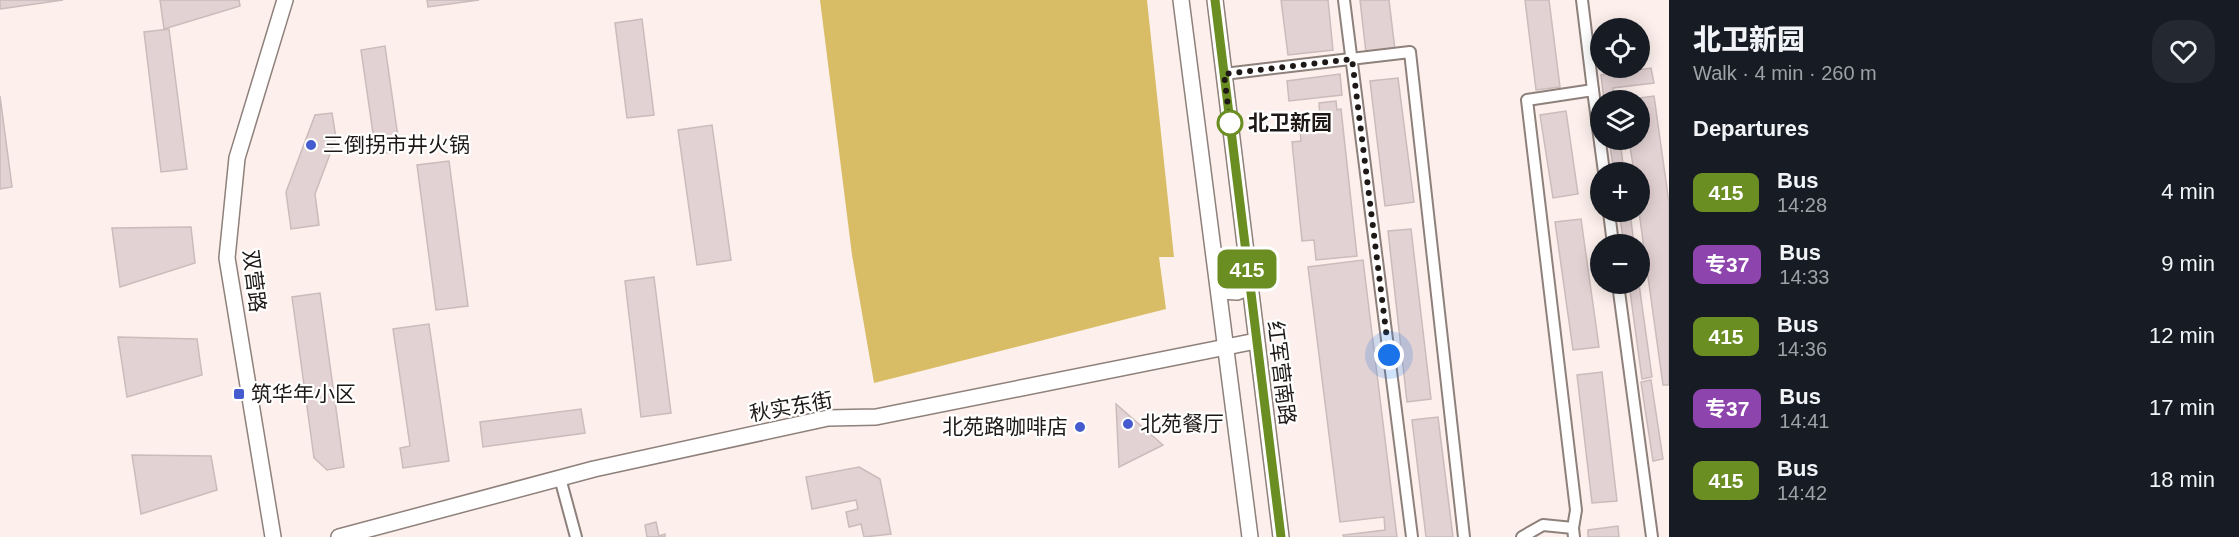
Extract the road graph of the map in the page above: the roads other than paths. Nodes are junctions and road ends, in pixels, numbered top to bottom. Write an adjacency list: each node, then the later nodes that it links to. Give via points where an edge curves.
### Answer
1 (285, 0): 17 (street, 双营路, via 237,158 226,258)
2 (1181, 0): 11 (street)
3 (1215, 0): 7 (street, 红军营南路)
4 (1344, 0): 6 (street)
5 (1582, 0): 9 (street)
6 (1352, 59): 7 (street); 22 (street); 23 (street, via 1410,52)
7 (1224, 74): 10 (street, 红军营南路)
8 (1590, 90): 16 (street, via 1527,100 1576,510)
9 (1593, 90)
10 (1250, 287): 11 (street, via 1237,292); 13 (street, 红军营南路)
11 (1220, 291): 14 (street)
12 (1619, 294): 25 (street)
13 (1256, 340): 14 (street, 秋实东街); 21 (street, 红军营南路)
14 (1226, 346): 15 (street, 秋实东街, via 876,417 828,418); 20 (street)
15 (560, 478): 18 (street, 秋实东街); 19 (street)
16 (1573, 532): 24 (street, via 1543,525)
17 (273, 537)
18 (339, 537)
19 (576, 537)
20 (1250, 537)
21 (1281, 537)
22 (1413, 537)
23 (1464, 537)
24 (1521, 537)
25 (1652, 537)

